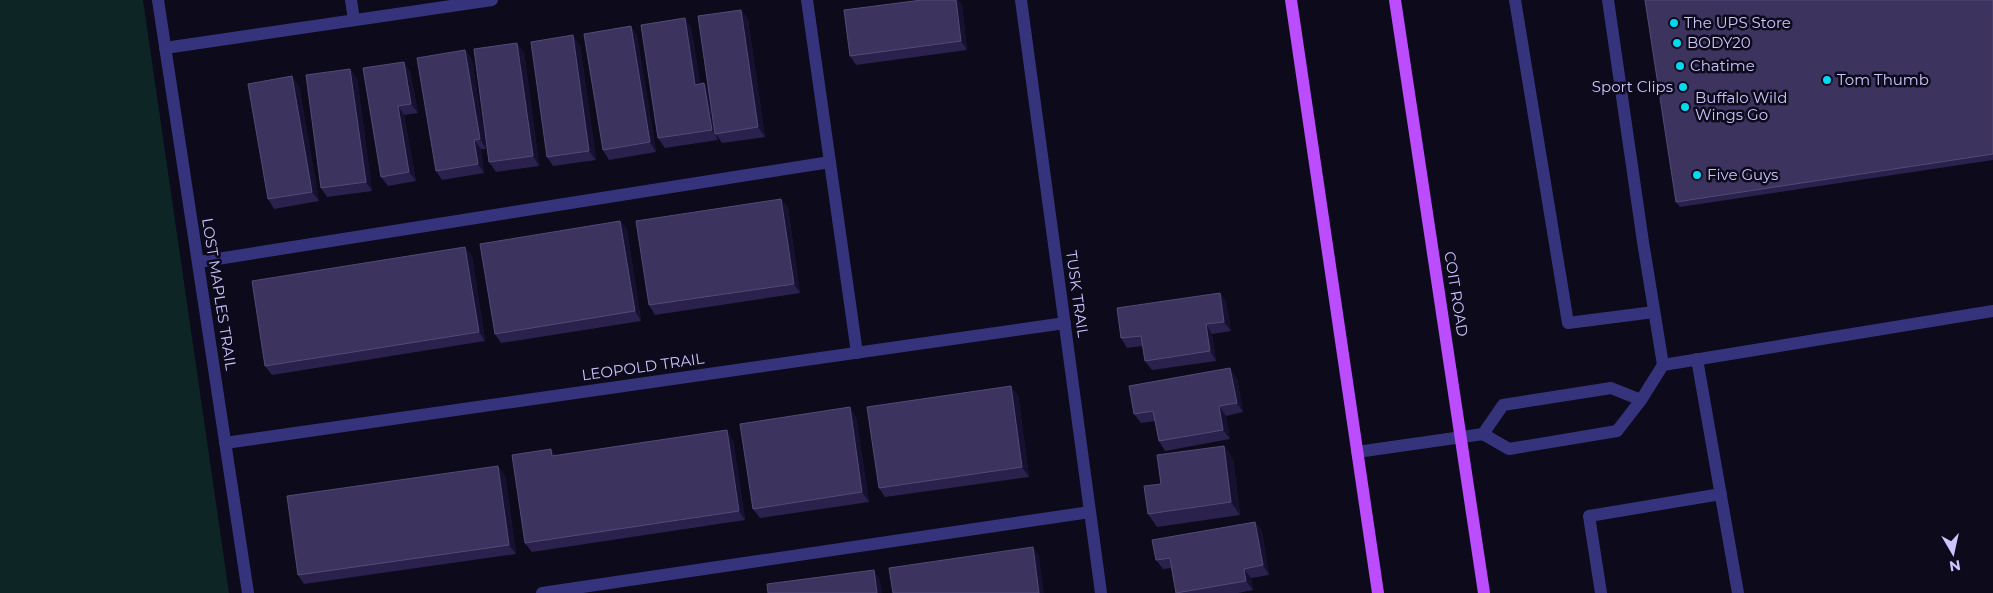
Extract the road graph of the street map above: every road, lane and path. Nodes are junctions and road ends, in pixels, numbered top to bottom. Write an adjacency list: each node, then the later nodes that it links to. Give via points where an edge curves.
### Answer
1 (158, 0): 11 (street, LOST MAPLES TRAIL)
2 (351, 0): 10 (street)
3 (492, 0): 10 (street)
4 (807, 0): 12 (street)
5 (1021, 0): 16 (street, TUSK TRAIL)
6 (1291, 0): 24 (main road)
7 (1395, 0): 22 (main road, COIT ROAD)
8 (1515, 0): 15 (street, via 1568,323)
9 (1608, 0): 15 (street)
10 (354, 20): 11 (street)
11 (165, 48): 13 (street, LOST MAPLES TRAIL)
12 (830, 162): 13 (street); 17 (street)
13 (198, 262): 23 (street, LOST MAPLES TRAIL)
14 (1993, 311): 18 (street)
15 (1654, 312): 19 (street)
16 (1065, 323): 17 (street, LEOPOLD TRAIL); 26 (street, TUSK TRAIL)
17 (857, 353): 23 (street, LEOPOLD TRAIL)
18 (1697, 359): 19 (street); 25 (street)
19 (1663, 365): 20 (street)
20 (1640, 400): 21 (street, via 1612,388 1503,405); 21 (street, via 1616,431 1509,449)
21 (1483, 434): 22 (street)
22 (1461, 437): 24 (street); 31 (main road, COIT ROAD)
23 (225, 443): 27 (street, LOST MAPLES TRAIL)
24 (1357, 452): 30 (main road)
25 (1721, 494): 32 (street, via 1589,516); 33 (street)
26 (1090, 512): 28 (street); 29 (street, TUSK TRAIL)
27 (248, 593)
28 (542, 593)
29 (1101, 593)
30 (1378, 593)
31 (1484, 593)
32 (1601, 593)
33 (1736, 593)

